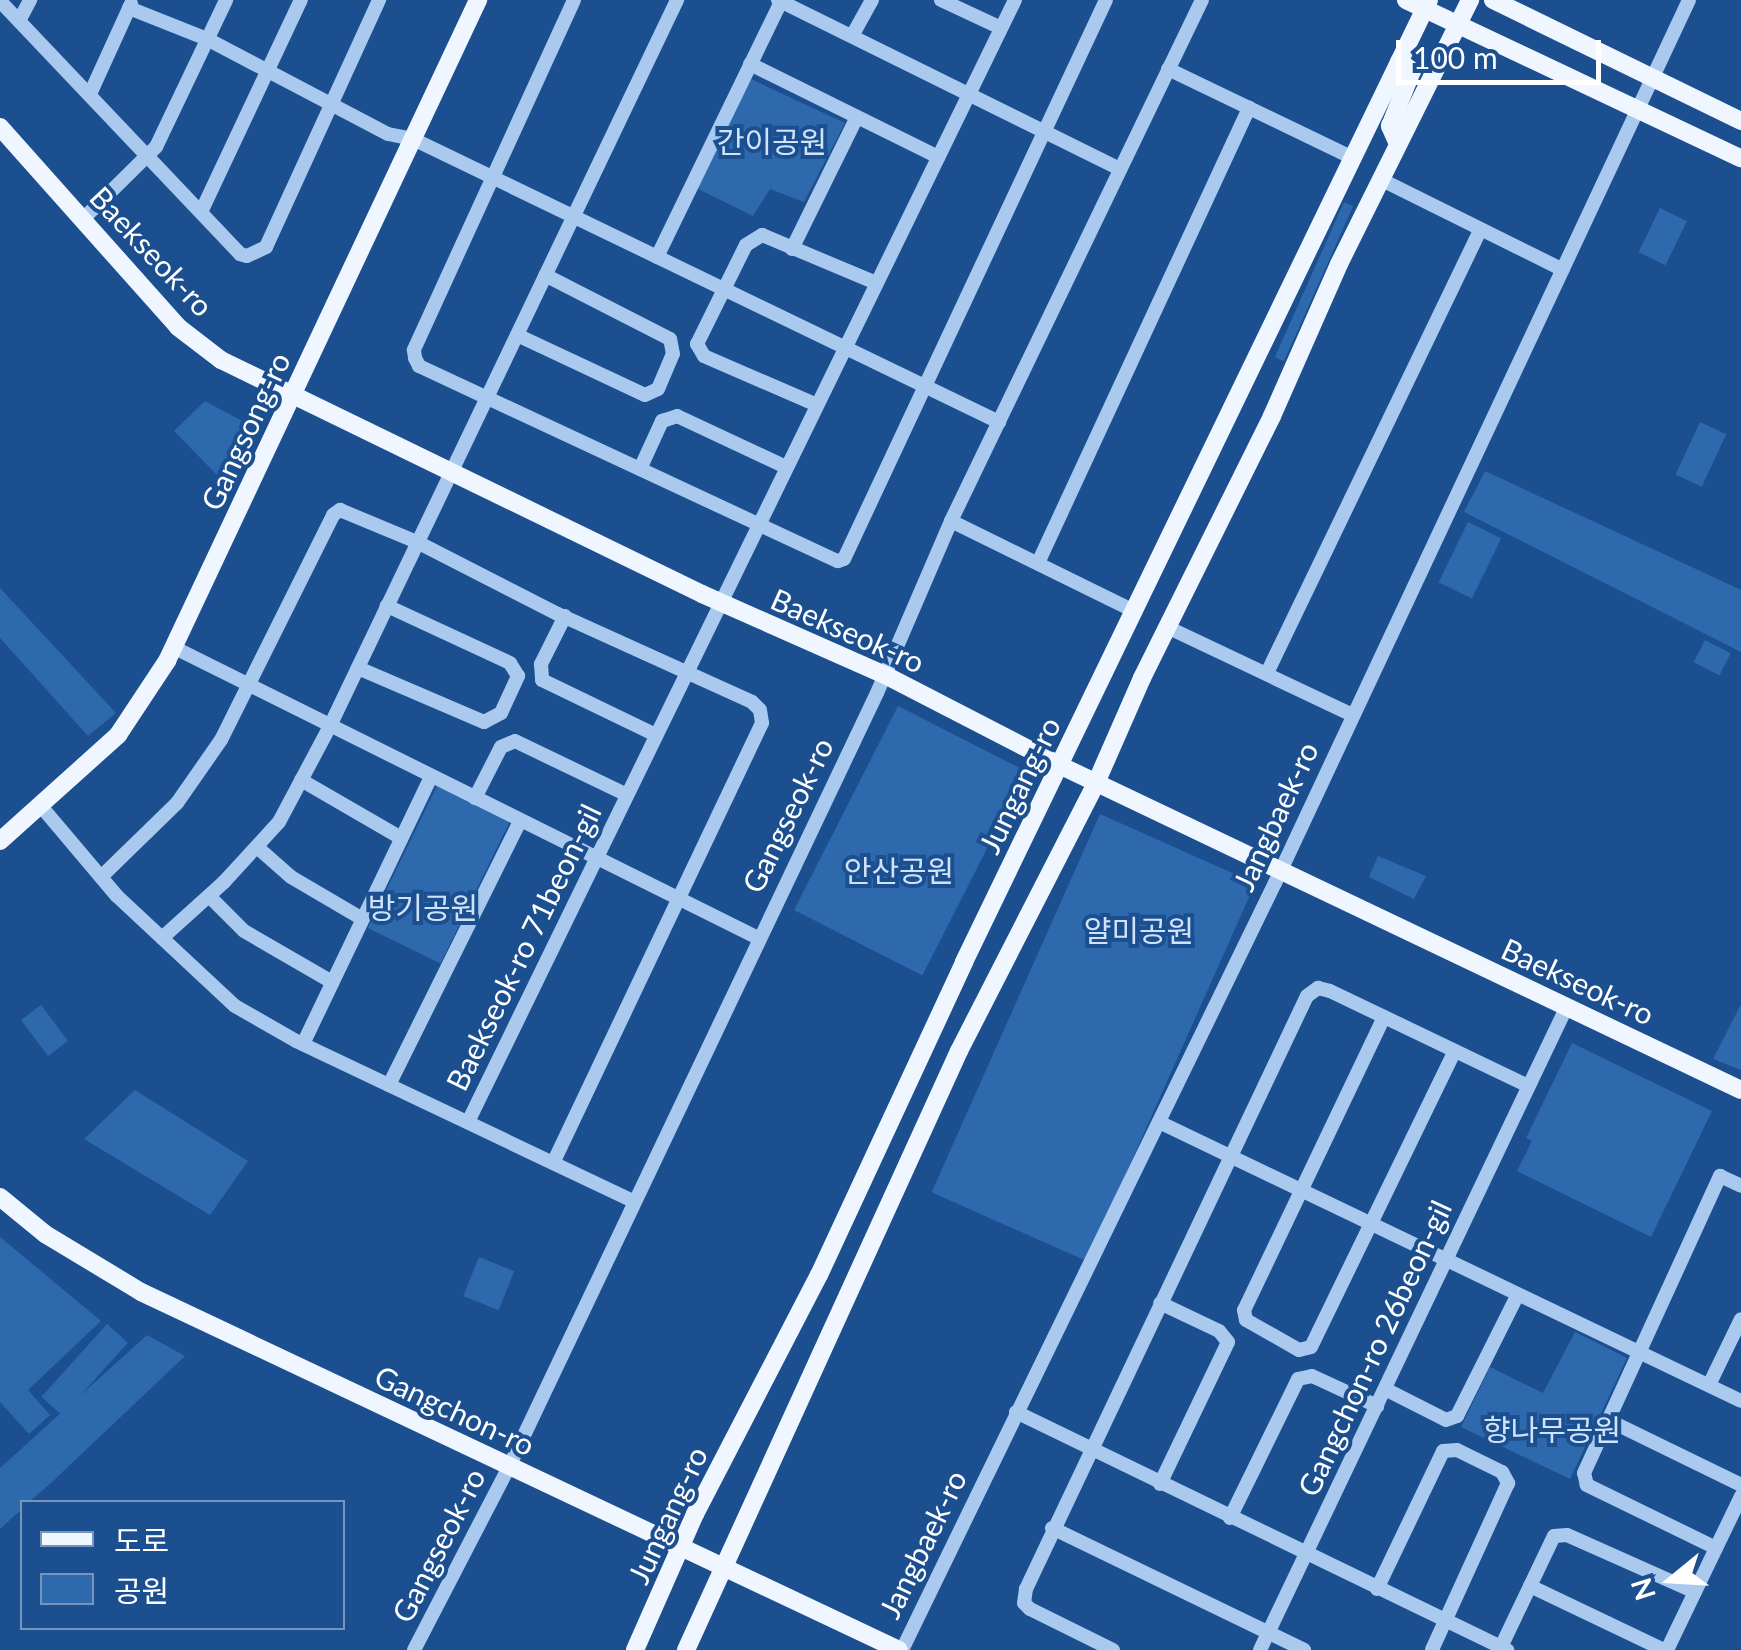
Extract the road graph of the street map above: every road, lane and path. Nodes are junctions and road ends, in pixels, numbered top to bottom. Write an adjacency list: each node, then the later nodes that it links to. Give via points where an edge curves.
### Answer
1 (30, 0): 21 (street)
2 (226, 0): 25 (street)
3 (301, 0): 29 (street)
4 (379, 0): 33 (street)
5 (478, 0): 40 (main road, Gangsong-ro)
6 (574, 0): 47 (street)
7 (677, 0): 50 (street)
8 (872, 0): 24 (street)
9 (940, 0): 23 (street)
10 (1015, 0): 23 (street, Baekseok-ro 71beon-gil)
11 (1106, 0): 39 (street)
12 (1202, 0): 28 (street, Gangseok-ro)
13 (1406, 0): 20 (main road)
14 (1470, 0): 22 (main road)
15 (1493, 0): 30 (main road)
16 (1689, 0): 30 (street, Jangbaek-ro)
17 (0, 1): 21 (street)
18 (779, 1): 24 (street); 27 (street)
19 (131, 4): 25 (street); 31 (street)
20 (1426, 4): 22 (main road); 26 (main road, Jungang-ro)
21 (19, 21): 31 (street)
22 (1458, 25): 35 (main road); 41 (main road)
23 (1001, 28): 32 (street, Baekseok-ro 71beon-gil)
24 (852, 36): 32 (street)
25 (207, 39): 29 (street); 42 (street)
26 (1399, 61): 41 (main road, via 1412,70 1390,126); 44 (main road, Jungang-ro)
27 (750, 64): 36 (street); 54 (street)
28 (1168, 68): 34 (street); 46 (street, Gangseok-ro)
29 (266, 72): 33 (street); 49 (street)
30 (1653, 78): 35 (street, Jangbaek-ro); 37 (main road)
31 (90, 94): 42 (street)
32 (969, 94): 39 (street); 43 (street, Baekseok-ro 71beon-gil)
33 (329, 105): 40 (street); 49 (street, via 266,246 240,254)
34 (1249, 108): 44 (street); 72 (street)
35 (1638, 112): 45 (main road); 55 (street, Jangbaek-ro)
36 (858, 118): 43 (street); 53 (street)
37 (1741, 121)
38 (0, 128): 51 (main road, Baekseok-ro)
39 (1044, 131): 46 (street); 61 (street)
40 (413, 139): 47 (street); 63 (main road, Gangsong-ro)
41 (1398, 144): 48 (main road)
42 (146, 156): 49 (street); 51 (street)
43 (938, 157): 57 (street, Baekseok-ro 71beon-gil)
44 (1353, 158): 75 (main road, Jungang-ro)
45 (1741, 158)
46 (1118, 168): 65 (street, Gangseok-ro)
47 (493, 178): 50 (street); 62 (street, via 414,350 419,366)
48 (1380, 179): 52 (street); 77 (main road)
49 (202, 210)
50 (574, 216): 54 (street); 56 (street)
51 (84, 218): 63 (main road, Baekseok-ro, via 178,327 221,360)
52 (1480, 231): 55 (street); 81 (street)
53 (792, 248): 57 (street); 58 (street, via 762,234 746,245)
54 (656, 257): 58 (street)
55 (1563, 270): 84 (street, Jangbaek-ro)
56 (545, 275): 59 (street); 59 (street, via 670,338 673,354 658,389 645,395)
57 (876, 283): 60 (street, Baekseok-ro 71beon-gil)
58 (726, 290): 60 (street); 64 (street, via 697,344 704,356)
59 (516, 335): 62 (street)
60 (845, 348): 61 (street); 64 (street, Baekseok-ro 71beon-gil)
61 (922, 386): 65 (street); 70 (street, via 844,558 838,562)
62 (488, 396): 67 (street); 68 (street)
63 (291, 398): 68 (main road, Baekseok-ro); 78 (main road, Gangsong-ro)
64 (817, 405): 66 (street, Baekseok-ro 71beon-gil)
65 (998, 422): 69 (street, Gangseok-ro)
66 (786, 467): 67 (street, via 677,416 662,421); 70 (street, Baekseok-ro 71beon-gil)
67 (638, 468): 70 (street)
68 (450, 474): 71 (street); 73 (main road, Baekseok-ro)
69 (951, 521): 72 (street); 82 (street, Gangseok-ro)
70 (757, 527): 73 (street, Baekseok-ro 71beon-gil)
71 (417, 542): 74 (street); 76 (street); 83 (street, via 348,510 333,515)
72 (1038, 563): 75 (street)
73 (720, 602): 80 (street, Baekseok-ro 71beon-gil); 82 (main road, Baekseok-ro)
74 (387, 606): 79 (street); 79 (street, via 510,663 518,676 501,714 484,722)
75 (1134, 611): 87 (main road, Jungang-ro)
76 (562, 615): 80 (street); 86 (street, via 540,664 542,680)
77 (1168, 627): 81 (street); 90 (main road)
78 (173, 647): 83 (street); 93 (main road, Gangsong-ro, via 118,736)
79 (358, 668): 85 (street)
80 (687, 672): 86 (street, Baekseok-ro 71beon-gil); 102 (street, via 752,702 762,723)
81 (1268, 672): 84 (street)
82 (886, 675): 87 (main road, Baekseok-ro); 105 (street, Gangseok-ro)
83 (248, 686): 85 (street); 100 (street, via 177,802)
84 (1352, 716): 99 (street, Jangbaek-ro)
85 (330, 726): 88 (street); 89 (street)
86 (656, 735): 91 (street, Baekseok-ro 71beon-gil)
87 (1059, 764): 90 (main road, Baekseok-ro); 141 (main road, Jungang-ro, via 818,1275)
88 (432, 777): 92 (street); 95 (street)
89 (301, 780): 95 (street); 97 (street)
90 (1096, 782): 99 (main road, Baekseok-ro); 144 (main road, via 958,1051)
91 (627, 795): 92 (street, Baekseok-ro 71beon-gil, via 515,740 501,746); 98 (street, Baekseok-ro 71beon-gil)
92 (475, 798): 94 (street)
93 (40, 805): 96 (main road, Gangsong-ro); 100 (street)
94 (520, 821): 98 (street); 111 (street)
95 (401, 838): 103 (street)
96 (0, 841)
97 (257, 847): 101 (street); 103 (street, via 291,877)
98 (597, 857): 102 (street); 114 (street, Baekseok-ro 71beon-gil)
99 (1280, 871): 107 (main road, Baekseok-ro); 115 (street, Jangbaek-ro)
100 (101, 877): 104 (street)
101 (209, 896): 104 (street); 106 (street, via 244,930)
102 (679, 897): 105 (street); 117 (street)
103 (362, 918): 106 (street)
104 (162, 938): 109 (street, via 235,1006)
105 (758, 938): 121 (street, Gangseok-ro)
106 (332, 982): 109 (street)
107 (1567, 1006): 112 (street, Gangchon-ro 26beon-gil); 113 (main road, Baekseok-ro)
108 (1384, 1017): 110 (street); 116 (street, via 1318,988 1308,996); 119 (street)
109 (303, 1044): 111 (street)
110 (1455, 1051): 112 (street); 122 (street)
111 (389, 1085): 114 (street)
112 (1528, 1086): 123 (street, Gangchon-ro 26beon-gil)
113 (1741, 1090)
114 (468, 1122): 117 (street)
115 (1159, 1122): 116 (street); 132 (street, Jangbaek-ro)
116 (1230, 1157): 119 (street); 125 (street)
117 (553, 1163): 121 (street)
118 (1741, 1186): 127 (street, via 1720,1176)
119 (1301, 1192): 122 (street); 122 (street, via 1244,1310 1246,1320 1299,1350 1312,1347)
120 (0, 1197): 135 (main road, Gangchon-ro, via 141,1292)
121 (633, 1201): 135 (street, Gangseok-ro)
122 (1370, 1226): 123 (street)
123 (1445, 1262): 124 (street); 129 (street, Gangchon-ro 26beon-gil)
124 (1517, 1296): 127 (street); 129 (street, via 1457,1416 1446,1420)
125 (1160, 1303): 134 (street); 136 (street, via 1220,1331 1228,1342)
126 (1741, 1318): 128 (street)
127 (1640, 1352): 128 (street); 133 (street)
128 (1710, 1386): 130 (street)
129 (1385, 1390): 131 (street, Gangchon-ro 26beon-gil)
130 (1741, 1400)
131 (1377, 1406): 139 (street, via 1312,1376 1298,1379); 143 (street, Gangchon-ro 26beon-gil)
132 (1016, 1412): 134 (street); 154 (street, Jangbaek-ro)
133 (1608, 1420): 137 (street); 142 (street, via 1584,1473 1587,1485)
134 (1089, 1450): 136 (street); 140 (street)
135 (509, 1467): 141 (main road, Gangchon-ro); 151 (street, Gangseok-ro)
136 (1160, 1484): 139 (street)
137 (1741, 1484)
138 (1741, 1496): 142 (street)
139 (1230, 1518): 143 (street)
140 (1052, 1528): 149 (street); 155 (street, via 1024,1603)
141 (678, 1548): 144 (main road, Gangchon-ro); 152 (main road, Jungang-ro)
142 (1716, 1548): 147 (street)
143 (1306, 1555): 146 (street); 149 (street, Gangchon-ro 26beon-gil)
144 (723, 1570): 153 (main road); 154 (main road, Gangchon-ro)
145 (1530, 1586): 147 (street, via 1554,1536 1568,1535); 150 (street); 159 (street)
146 (1377, 1590): 148 (street); 148 (street, via 1442,1451 1457,1450 1502,1472 1508,1484)
147 (1694, 1592): 159 (street)
148 (1445, 1622): 150 (street); 158 (street)
149 (1268, 1633): 156 (street, Gangchon-ro 26beon-gil); 157 (street)
150 (1504, 1648)
151 (414, 1650)
152 (635, 1650)
153 (686, 1650)
154 (900, 1650)
155 (1113, 1650)
156 (1260, 1650)
157 (1304, 1650)
158 (1432, 1650)
159 (1666, 1650)

